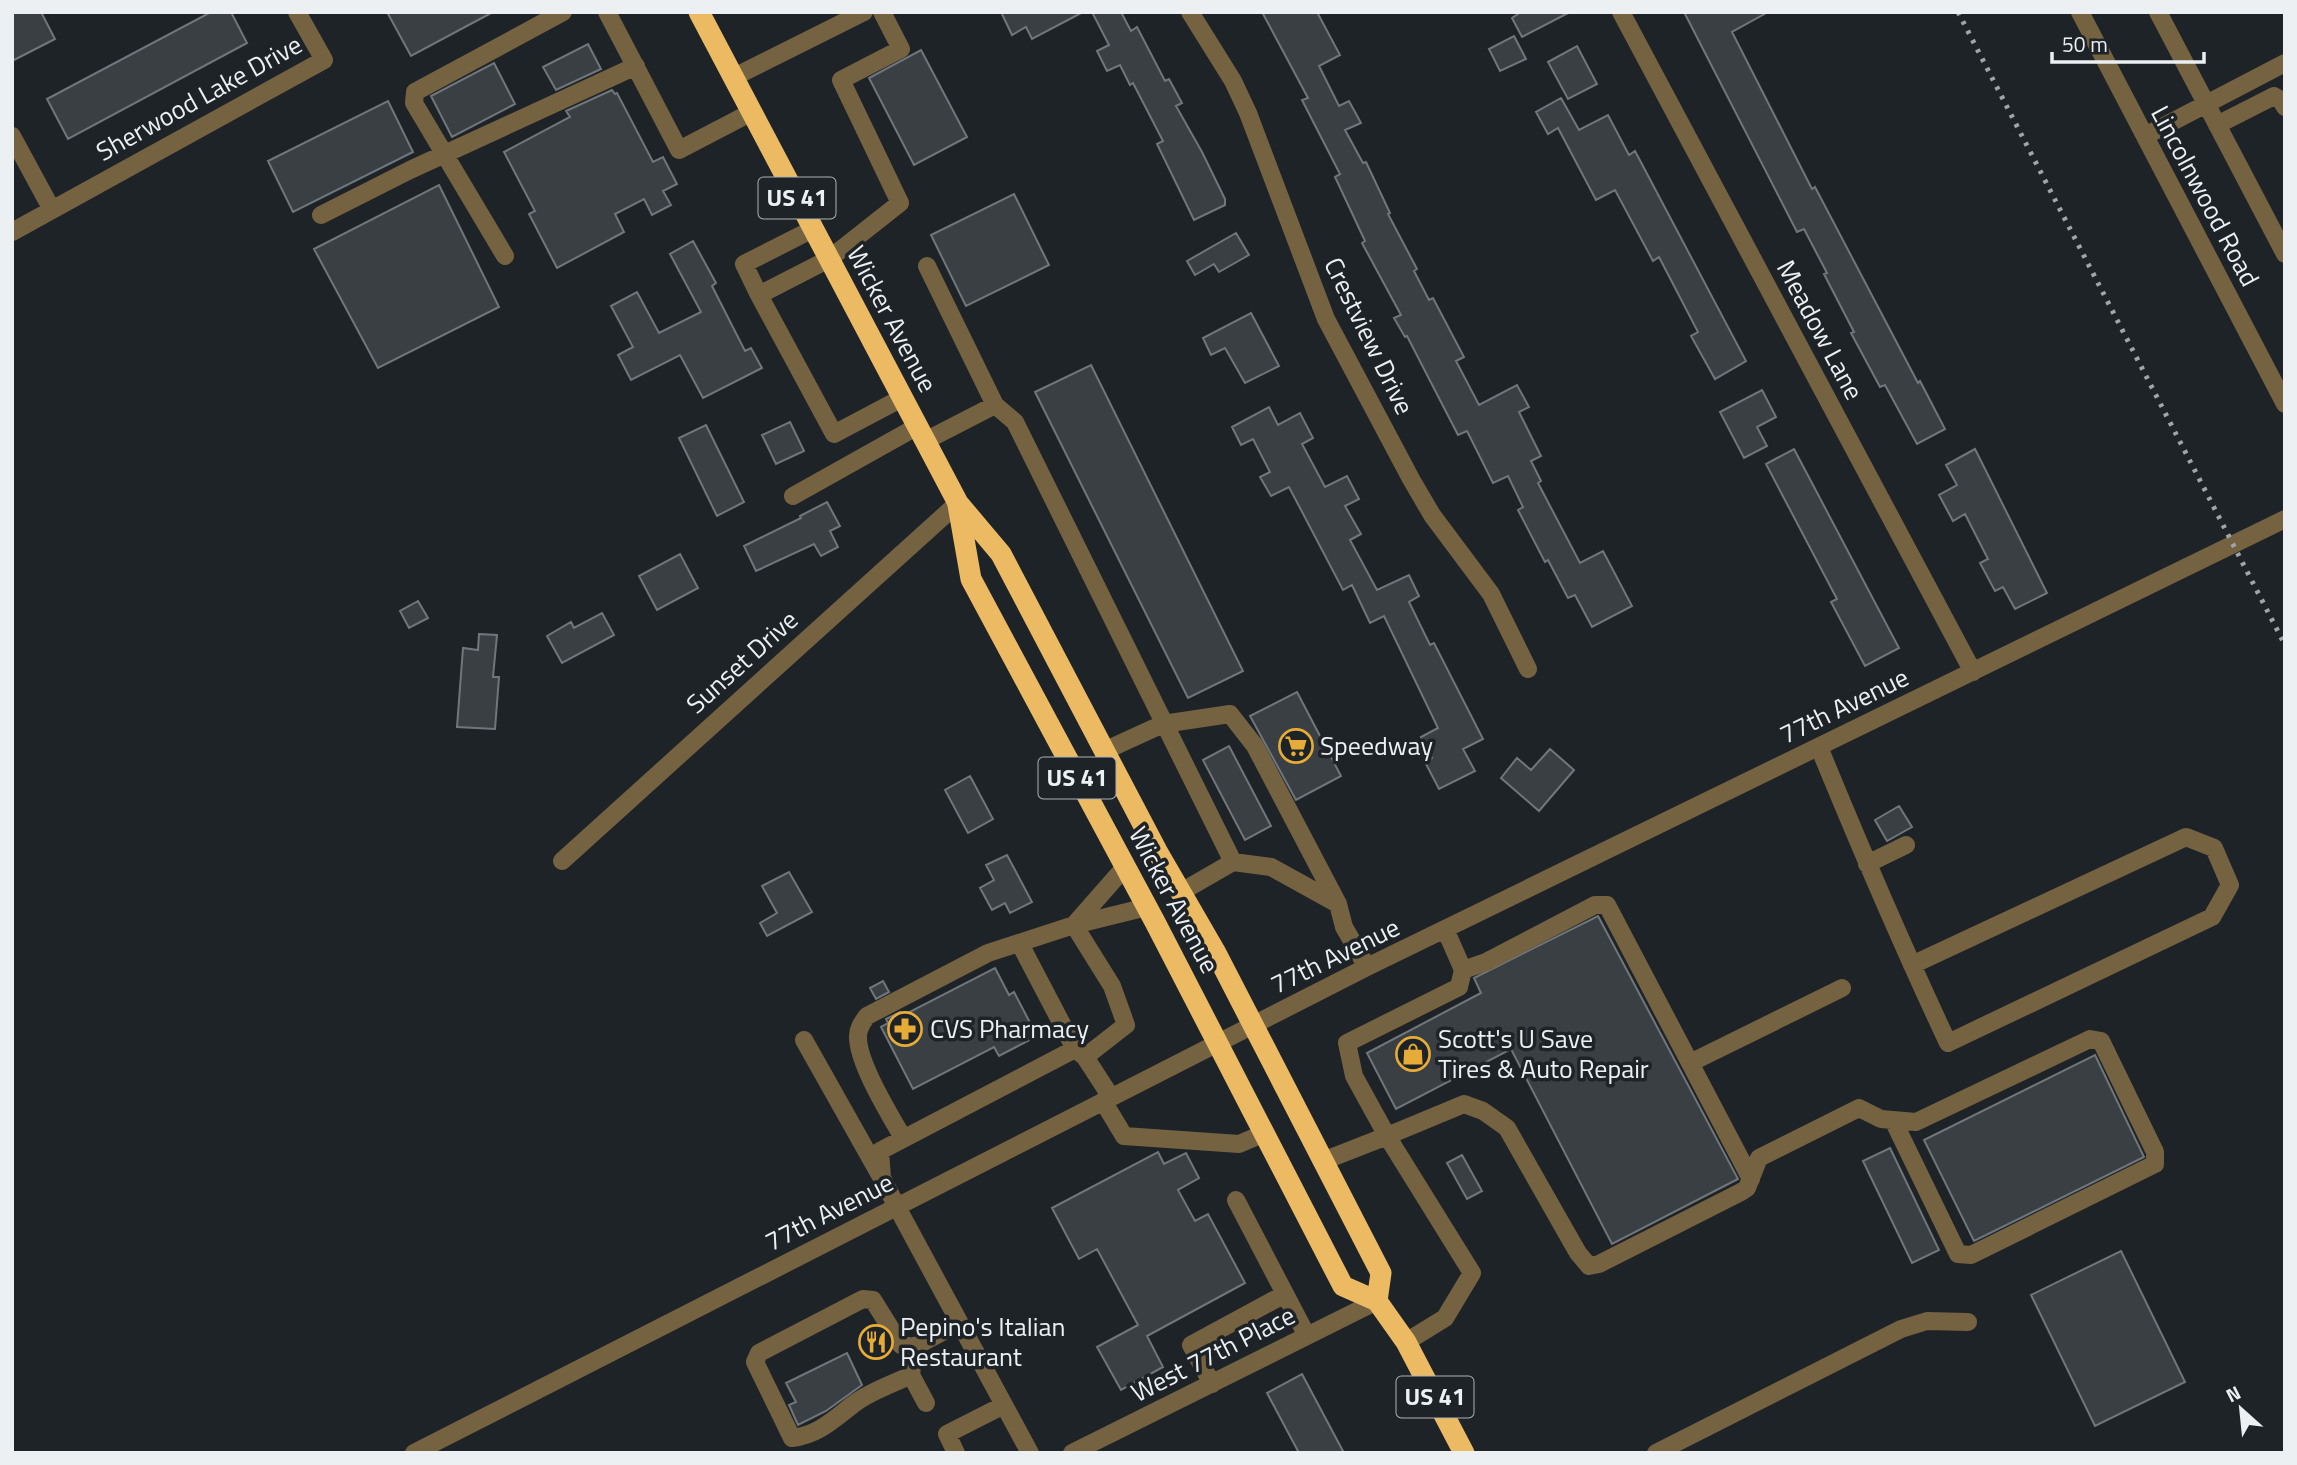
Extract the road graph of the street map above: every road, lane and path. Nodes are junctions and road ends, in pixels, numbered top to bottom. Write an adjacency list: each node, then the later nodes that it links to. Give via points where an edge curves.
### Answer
1 (298, 12): 22 (street, Sherwood Lake Drive, via 324,60)
2 (563, 12): 21 (street, via 415,92 414,103)
3 (607, 12): 12 (street)
4 (699, 12): 14 (highway, Wicker Avenue / US 41)
5 (864, 12): 14 (street)
6 (882, 12): 29 (street, via 901,49 841,80 900,204)
7 (1190, 12): 39 (street, Crestview Drive, via 1248,113 1326,319 1411,479 1491,594)
8 (1621, 12): 40 (street, Meadow Lane)
9 (2080, 12): 20 (street, Lincolnwood Road)
10 (2158, 12): 15 (street)
11 (2285, 63): 13 (street)
12 (636, 66): 17 (street, via 679,150); 21 (street)
13 (2262, 74): 15 (street); 16 (street)
14 (734, 77): 17 (highway, Wicker Avenue / US 41)
15 (2205, 102): 18 (street); 20 (street)
16 (2279, 102): 18 (street)
17 (752, 112): 24 (highway, Wicker Avenue / US 41)
18 (2217, 125): 26 (street)
19 (12, 136): 22 (street)
20 (2144, 136): 33 (street, Lincolnwood Road)
21 (446, 156): 23 (street); 28 (street)
22 (51, 208): 25 (street, Sherwood Lake Drive)
23 (321, 215)
24 (813, 229): 29 (highway, Wicker Avenue / US 41); 31 (street, via 744,264)
25 (12, 232)
26 (2280, 233): 27 (street)
27 (2285, 254)
28 (505, 256)
29 (829, 259): 31 (street); 32 (highway, Wicker Avenue / US 41)
30 (928, 266): 34 (street)
31 (759, 295): 32 (street, via 834,434)
32 (902, 398): 35 (highway, Wicker Avenue / US 41)
33 (2285, 404)
34 (995, 405): 35 (street); 41 (street, via 1015,422)
35 (921, 434): 36 (street); 37 (highway, Wicker Avenue / US 41)
36 (793, 496)
37 (958, 503): 43 (highway, Wicker Avenue / US 41, via 1001,554); 45 (street, Sunset Drive); 48 (highway, Wicker Avenue / US 41, via 971,579)
38 (2285, 519): 40 (street, 77th Avenue)
39 (1528, 669)
40 (1973, 672): 42 (street, 77th Avenue)
41 (1163, 724): 43 (street); 46 (street); 50 (street, via 1230,713 1255,746)
42 (1819, 747): 47 (street); 53 (street, 77th Avenue)
43 (1104, 751): 49 (highway, Wicker Avenue / US 41)
44 (1906, 845): 47 (street)
45 (562, 861)
46 (1233, 862): 49 (street); 50 (street, via 1271,867)
47 (1867, 864): 55 (street)
48 (1125, 867): 51 (highway, Wicker Avenue / US 41); 52 (street)
49 (1181, 892): 59 (highway, Wicker Avenue / US 41)
50 (1338, 904): 56 (street, via 1344,927)
51 (1147, 907): 52 (street); 61 (highway, Wicker Avenue / US 41)
52 (1074, 925): 54 (street); 62 (street, via 1112,986 1126,1025)
53 (1446, 931): 56 (street, 77th Avenue); 57 (street)
54 (1020, 944): 62 (street); 68 (street, via 976,960 867,1016 860,1026 858,1038 875,1088)
55 (1912, 965): 55 (street, via 1948,1043 2212,917 2230,885 2214,848 2186,837)
56 (1367, 967): 59 (street, 77th Avenue)
57 (1463, 970): 63 (street, via 1595,905 1607,905); 67 (street, via 1459,987 1347,1043 1354,1076)
58 (1842, 988): 63 (street)
59 (1252, 1026): 61 (street, 77th Avenue); 69 (highway, Wicker Avenue / US 41)
60 (804, 1040): 70 (street)
61 (1217, 1043): 64 (street, 77th Avenue); 66 (highway, Wicker Avenue / US 41)
62 (1080, 1053): 64 (street); 68 (street)
63 (1690, 1063): 71 (street)
64 (1107, 1099): 66 (street, via 1124,1136 1239,1144); 73 (street, 77th Avenue)
65 (1894, 1120): 65 (street, via 1916,1122 2090,1039 2101,1041 2155,1152 2155,1164 1971,1255 1958,1254); 71 (street, via 1859,1108 1759,1158)
66 (1265, 1133): 75 (highway, Wicker Avenue / US 41, via 1343,1286)
67 (1387, 1136): 69 (street); 71 (street, via 1464,1104 1483,1111 1507,1128 1589,1266 1741,1192); 79 (street, via 1472,1273 1445,1318)
68 (904, 1138): 70 (street, via 880,1151)
69 (1323, 1161): 75 (highway, Wicker Avenue / US 41, via 1381,1273)
70 (882, 1178): 73 (street)
71 (1751, 1179)
72 (1236, 1200): 74 (street)
73 (897, 1207): 77 (street); 85 (street, 77th Avenue)
74 (1285, 1294): 78 (street); 82 (street, via 1191,1345)
75 (1377, 1301): 78 (street, West 77th Place); 79 (highway, US 41)
76 (1968, 1321): 90 (street, via 1927,1321 1901,1329)
77 (959, 1323): 80 (street); 84 (street)
78 (1307, 1336): 82 (street, West 77th Place)
79 (1406, 1342): 89 (highway, US 41)
80 (914, 1347): 81 (street); 81 (street, via 901,1345 873,1300 863,1299 759,1353 755,1362 792,1438 806,1436 842,1417 855,1403)
81 (911, 1375): 83 (street)
82 (1212, 1384): 88 (street, West 77th Place)
83 (926, 1404)
84 (1004, 1405): 86 (street, via 947,1434); 87 (street)
85 (414, 1453)
86 (956, 1453)
87 (1030, 1453)
88 (1072, 1453)
89 (1464, 1453)
90 (1656, 1453)

